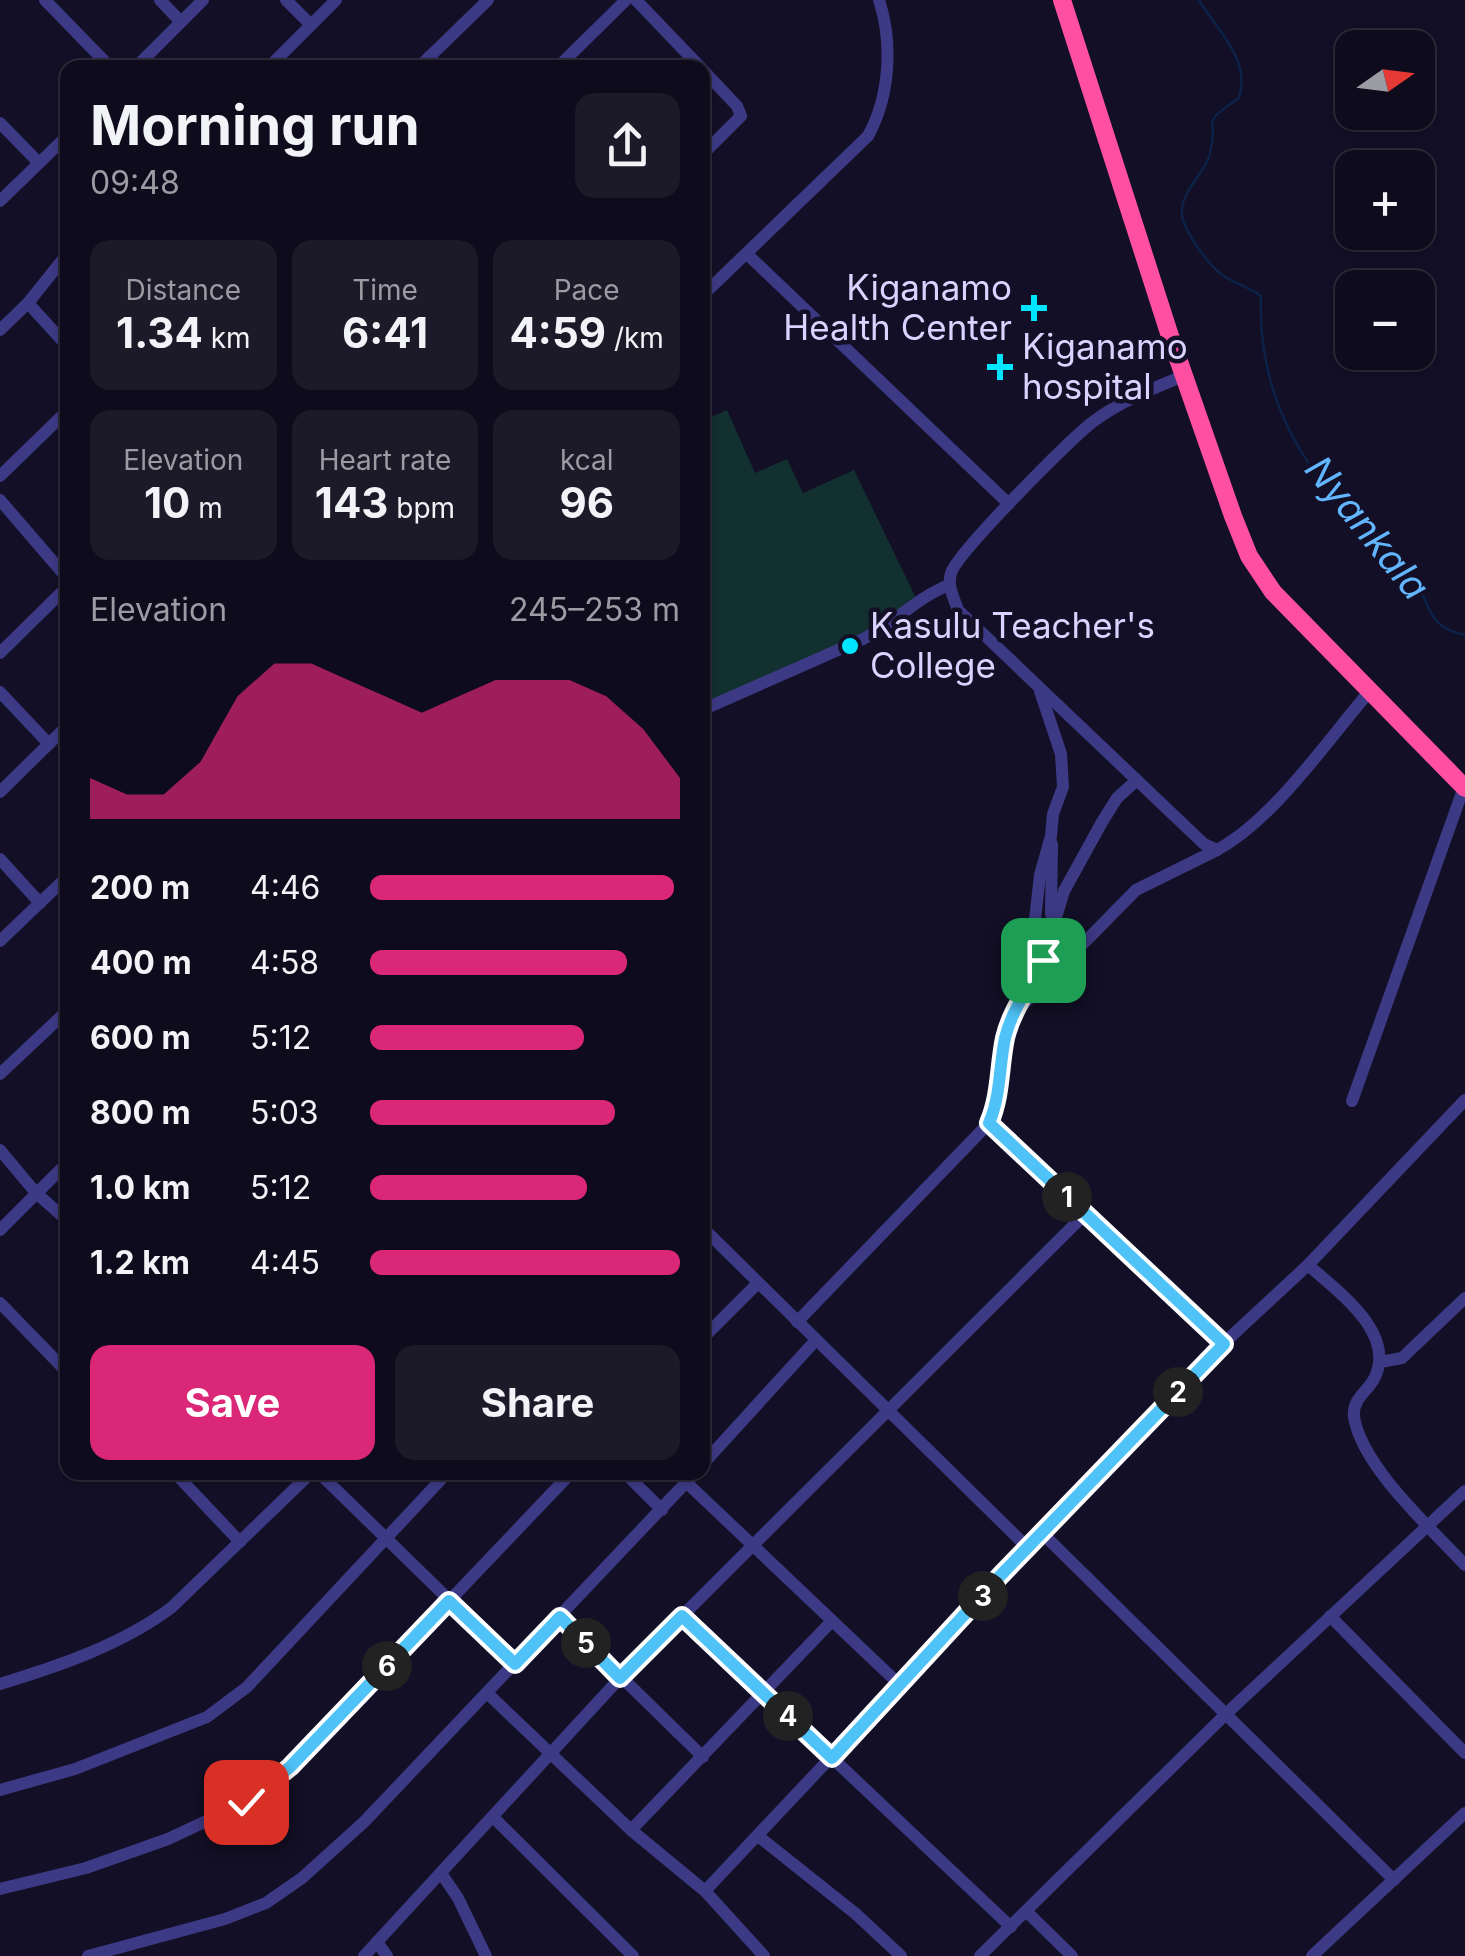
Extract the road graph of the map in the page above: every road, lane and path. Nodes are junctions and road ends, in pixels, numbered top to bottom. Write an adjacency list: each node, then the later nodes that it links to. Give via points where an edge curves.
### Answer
1 (45, 0): 14 (street)
2 (160, 0): 11 (street)
3 (203, 0): 11 (street)
4 (286, 0): 12 (street)
5 (336, 0): 12 (street)
6 (488, 0): 13 (street)
7 (626, 0): 19 (street)
8 (636, 0): 20 (street)
9 (879, 0): 27 (street, via 888,65 874,126)
10 (1062, 0): 33 (highway)
11 (182, 22): 15 (street)
12 (310, 26): 16 (street)
13 (429, 57): 17 (street); 18 (street)
14 (103, 60)
15 (143, 60)
16 (276, 60)
17 (426, 60)
18 (432, 60)
19 (575, 60)
20 (694, 60)
21 (710, 77): 24 (street, via 741,116)
22 (0, 123): 25 (street)
23 (60, 142): 25 (street)
24 (710, 147)
25 (39, 163): 26 (street)
26 (0, 202)
27 (747, 254): 29 (street); 37 (street)
28 (60, 264): 30 (street)
29 (710, 289)
30 (28, 303): 31 (street); 32 (street)
31 (0, 330)
32 (60, 338)
33 (1184, 376): 37 (street, via 1092,422); 44 (highway, via 1249,556 1273,592)
34 (60, 418): 35 (street)
35 (0, 476)
36 (0, 500): 38 (street)
37 (1009, 504): 39 (street, via 952,569)
38 (60, 573)
39 (949, 585): 42 (street, via 958,610); 45 (street, via 923,595 864,640)
40 (60, 591): 41 (street)
41 (0, 653)
42 (1036, 684): 48 (street); 51 (street, via 1064,770)
43 (0, 692): 47 (street)
44 (1369, 692): 49 (highway); 52 (street, via 1269,808)
45 (710, 707)
46 (60, 733): 47 (street)
47 (48, 744): 50 (street)
48 (1136, 780): 52 (street); 56 (street, via 1102,822 1059,901)
49 (1464, 787): 61 (street)
50 (0, 792)
51 (1051, 836): 56 (street); 58 (street)
52 (1217, 850): 58 (street, via 1136,890)
53 (0, 859): 55 (street)
54 (60, 884): 55 (street)
55 (40, 903): 57 (street)
56 (1053, 927): 58 (street)
57 (0, 941)
58 (1017, 1006): 63 (street)
59 (60, 1018): 60 (street)
60 (0, 1074)
61 (1352, 1100)
62 (1462, 1110): 71 (street)
63 (989, 1123): 67 (street); 75 (street)
64 (0, 1150): 66 (street)
65 (60, 1170): 66 (street)
66 (36, 1193): 68 (street); 69 (street)
67 (1085, 1214): 78 (street); 81 (street)
68 (60, 1215)
69 (0, 1230)
70 (710, 1235): 72 (street)
71 (1308, 1265): 78 (street); 79 (street, via 1371,1328)
72 (758, 1283): 75 (street); 76 (street)
73 (1465, 1298): 79 (street, via 1402,1358)
74 (0, 1303): 80 (street)
75 (797, 1322): 77 (street)
76 (710, 1331)
77 (816, 1340): 81 (street); 82 (street)
78 (1224, 1344): 94 (street)
79 (1380, 1362): 93 (street, via 1353,1412 1360,1438)
80 (60, 1366)
81 (886, 1410): 97 (street); 98 (street)
82 (710, 1456)
83 (182, 1480): 96 (street)
84 (306, 1480): 96 (street)
85 (323, 1480): 95 (street)
86 (441, 1480): 95 (street)
87 (564, 1480): 100 (street)
88 (632, 1480): 92 (street)
89 (689, 1480): 92 (street)
90 (693, 1480): 97 (street)
91 (1465, 1491): 93 (street)
92 (662, 1510): 103 (street)
93 (1428, 1525): 99 (street); 102 (street)
94 (1042, 1533): 98 (street); 111 (street)
95 (386, 1539): 100 (street); 116 (street, via 247,1687 207,1717 75,1769)
96 (240, 1542): 107 (street, via 150,1623 80,1657)
97 (752, 1546): 101 (street); 104 (street)
98 (1028, 1548): 108 (street)
99 (1465, 1565)
100 (449, 1601): 105 (street); 123 (street, via 290,1767 246,1802 168,1839)
101 (682, 1616): 106 (street); 110 (street)
102 (1330, 1616): 111 (street); 112 (street)
103 (560, 1617): 105 (street); 106 (street)
104 (832, 1621): 108 (street); 110 (street)
105 (515, 1664): 109 (street)
106 (620, 1678): 113 (street); 114 (street)
107 (0, 1684)
108 (900, 1686): 115 (street)
109 (487, 1693): 113 (street); 128 (street, via 364,1822 266,1903)
110 (764, 1693): 114 (street); 115 (street)
111 (1227, 1713): 122 (street); 125 (street)
112 (1465, 1753)
113 (551, 1755): 118 (street); 119 (street)
114 (703, 1757): 119 (street)
115 (832, 1758): 120 (street); 126 (street)
116 (0, 1790)
117 (1465, 1813): 122 (street)
118 (493, 1817): 121 (street); 132 (street)
119 (632, 1830): 124 (street)
120 (758, 1836): 124 (street); 134 (street)
121 (441, 1872): 127 (street); 131 (street)
122 (1394, 1880): 137 (street)
123 (0, 1889)
124 (705, 1891): 133 (street)
125 (1026, 1912): 126 (street); 136 (street)
126 (1011, 1927): 135 (street)
127 (377, 1942): 129 (street); 130 (street)
128 (88, 1956)
129 (364, 1956)
130 (386, 1956)
131 (486, 1956)
132 (633, 1956)
133 (764, 1956)
134 (901, 1956)
135 (980, 1956)
136 (1072, 1956)
137 (1312, 1956)

